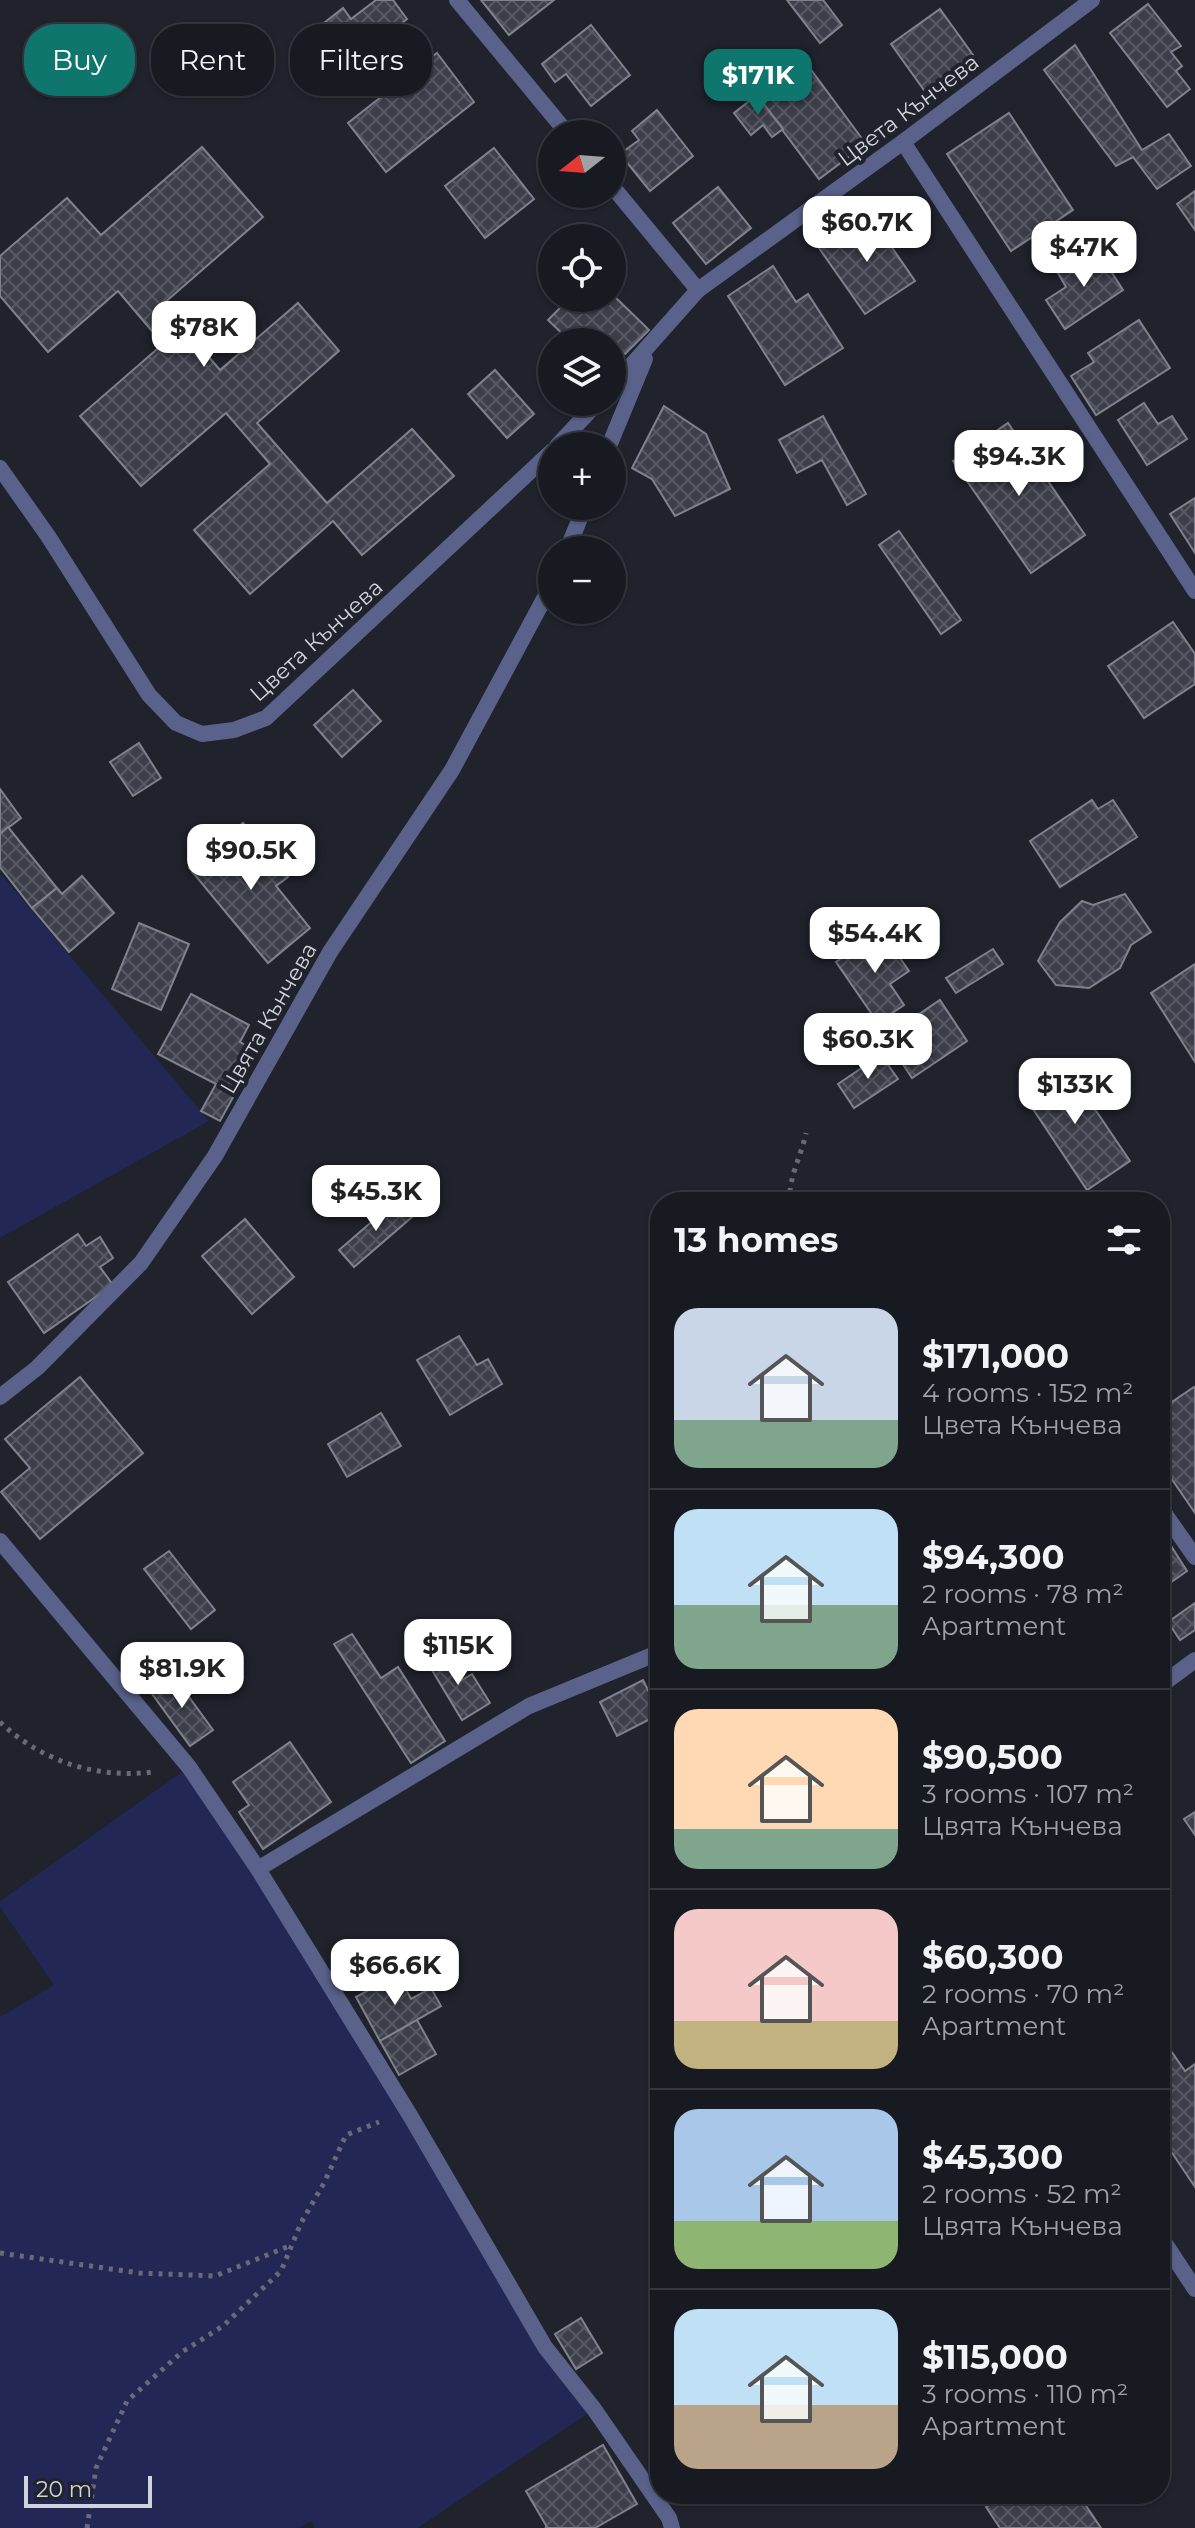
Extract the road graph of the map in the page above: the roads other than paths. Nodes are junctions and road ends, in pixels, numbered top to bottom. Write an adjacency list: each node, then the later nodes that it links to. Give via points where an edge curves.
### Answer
1 (457, 0): 3 (street)
2 (1092, 0): 4 (street, Цвета Кънчева)
3 (556, 120)
4 (903, 142): 6 (street, Цвета Кънчева); 14 (street)
5 (626, 203): 6 (street)
6 (698, 290): 7 (street, Цвета Кънчева)
7 (649, 347): 8 (street, Цвета Кънчева); 11 (street)
8 (626, 372)
9 (585, 416): 10 (street)
10 (570, 432)
11 (615, 432)
12 (538, 464): 13 (street, Цвета Кънчева, via 266,718 202,734 176,723 149,695)
13 (0, 468)
14 (1195, 591)
15 (538, 610): 16 (street, Цвята Кънчева, via 452,770 330,952 215,1156 141,1263 37,1368)
16 (0, 1397)
17 (1170, 1521): 19 (street)
18 (0, 1541): 23 (street, via 189,1767)
19 (1195, 1557)
20 (650, 1656): 23 (street, via 529,1706)
21 (1195, 1660): 22 (street)
22 (1170, 1679)
23 (258, 1869): 26 (street, via 545,2347)
24 (1170, 2251): 25 (street)
25 (1195, 2289)
26 (650, 2490)
27 (659, 2504): 28 (street)
28 (672, 2528)

